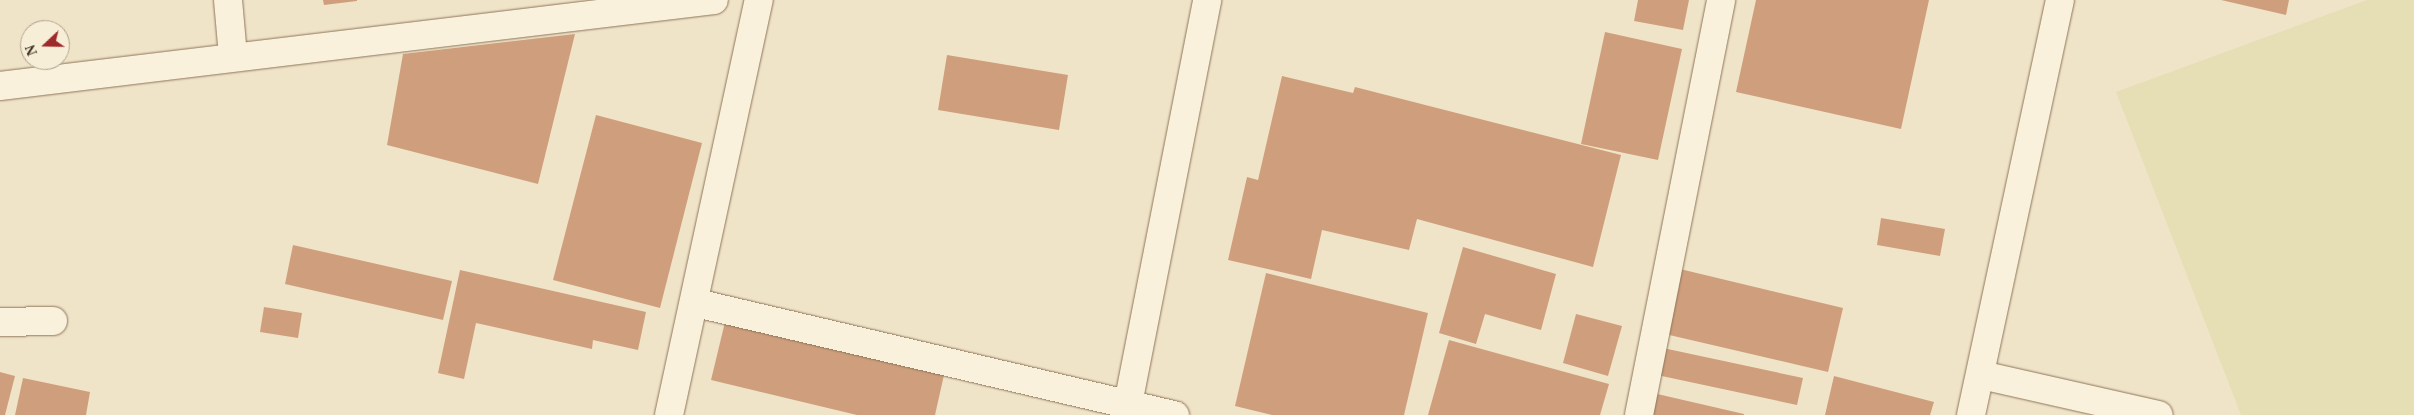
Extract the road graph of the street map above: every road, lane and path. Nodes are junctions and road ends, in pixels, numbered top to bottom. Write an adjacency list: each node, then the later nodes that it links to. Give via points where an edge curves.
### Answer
1 (228, 0): 7 (lane)
2 (714, 0): 7 (lane)
3 (759, 0): 9 (lane)
4 (1207, 0): 13 (lane)
5 (1721, 0): 16 (lane)
6 (2060, 0): 12 (lane)
7 (234, 56): 8 (lane)
8 (0, 86)
9 (696, 303): 13 (lane); 14 (lane)
10 (53, 321): 11 (lane)
11 (0, 322)
12 (1981, 375): 17 (lane); 18 (lane)
13 (1128, 404): 15 (lane)
14 (669, 415)
15 (1175, 415)
16 (1639, 415)
17 (1971, 415)
18 (2159, 415)

